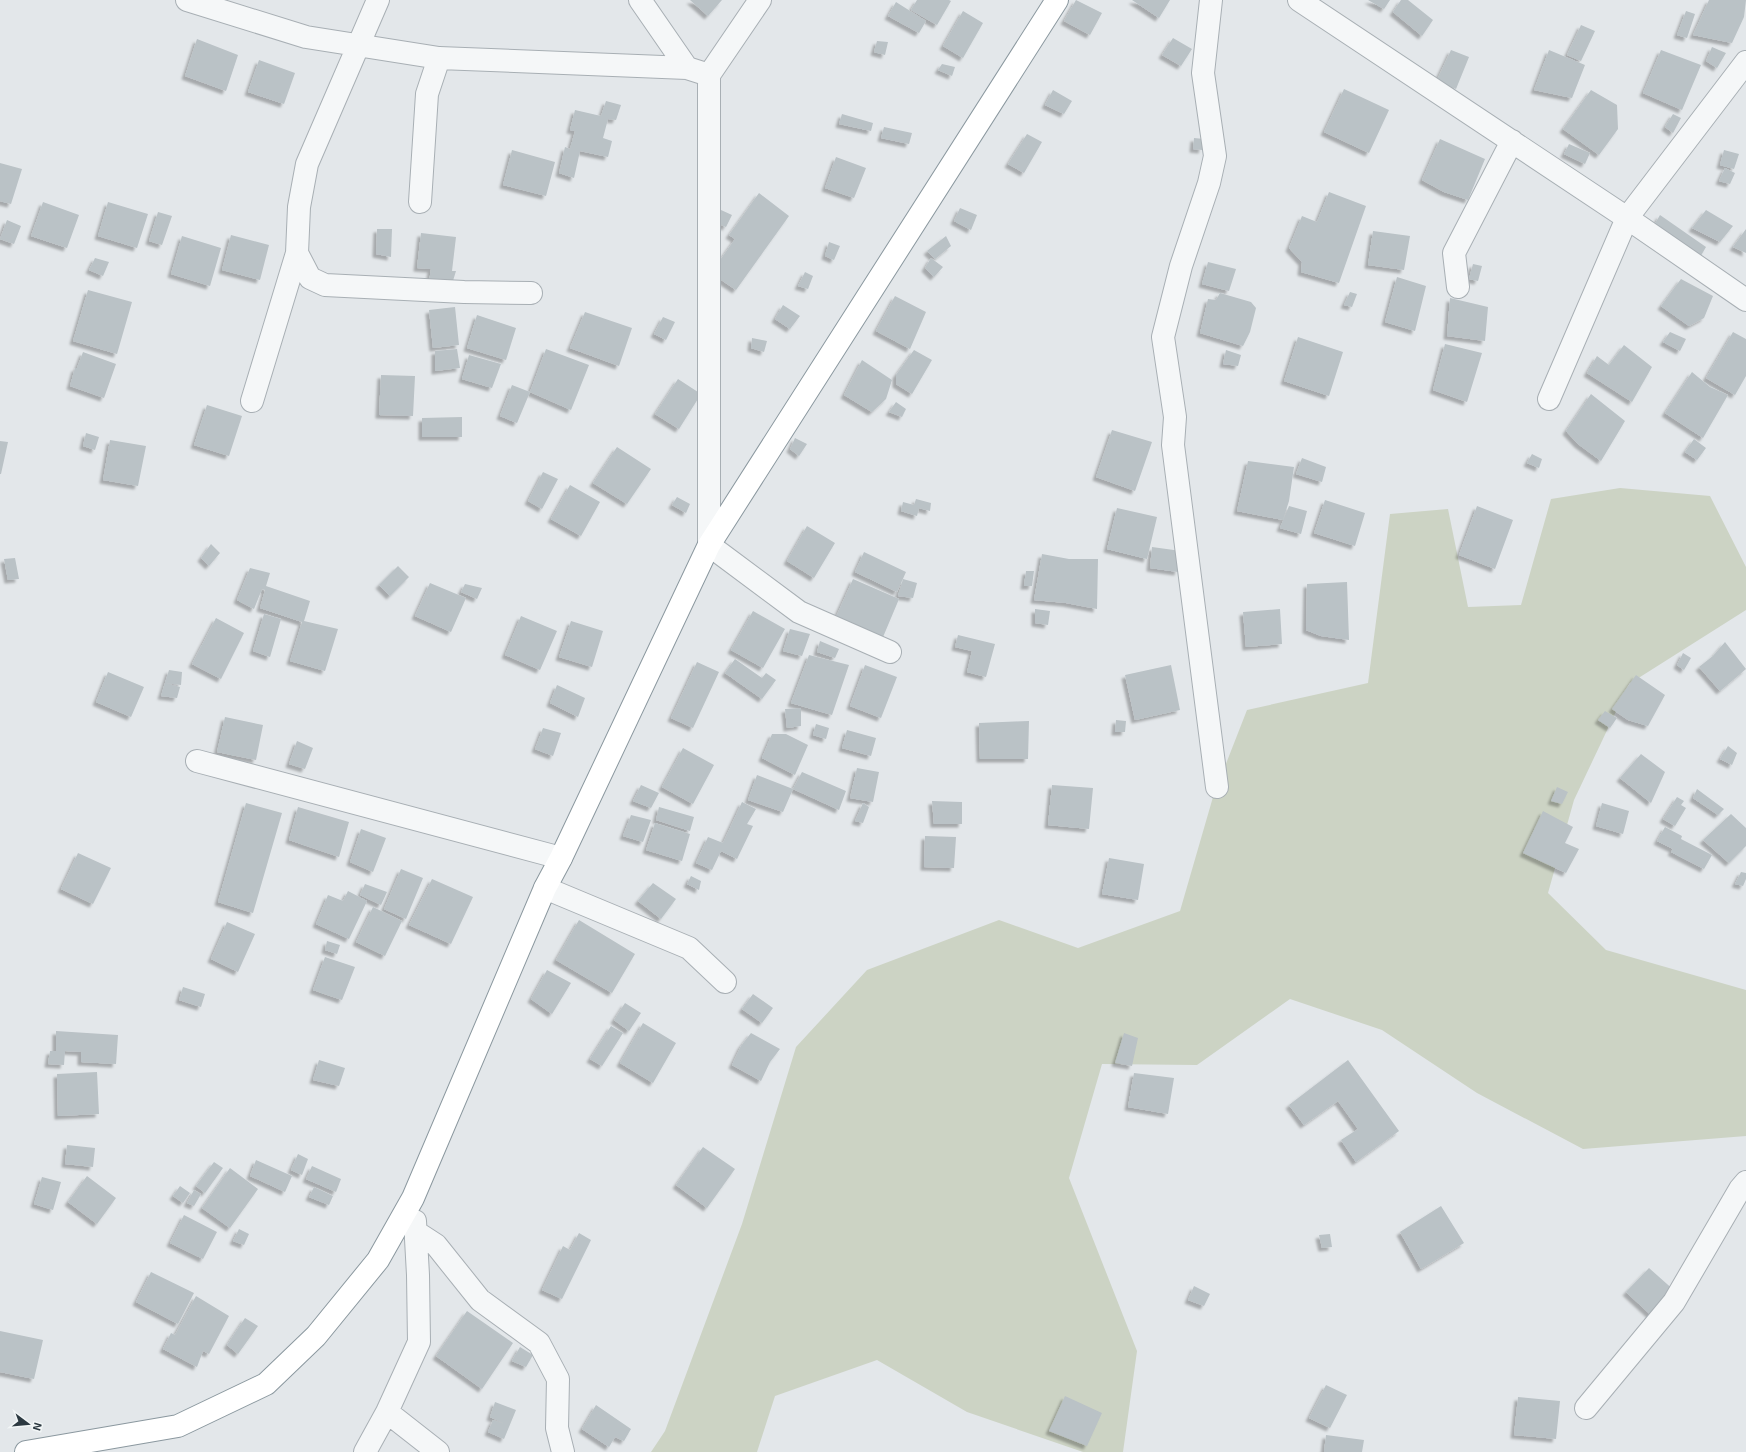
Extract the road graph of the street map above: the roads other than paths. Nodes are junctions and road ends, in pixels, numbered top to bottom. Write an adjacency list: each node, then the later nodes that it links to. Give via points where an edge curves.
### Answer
1 (187, 0): 8 (street, via 306,37)
2 (378, 0): 8 (street)
3 (640, 0): 11 (street)
4 (760, 0): 12 (street)
5 (1057, 0): 22 (highway)
6 (1210, 0): 25 (street, via 1203,73 1215,156 1209,183 1181,266 1163,337 1175,417 1173,445)
7 (1299, 0): 13 (street)
8 (359, 45): 9 (street); 16 (street, via 307,164 299,207)
9 (439, 58): 11 (street); 14 (street, via 427,94)
10 (1746, 62): 15 (street)
11 (687, 68): 12 (street)
12 (709, 75): 22 (street)
13 (1512, 141): 15 (street); 17 (street, via 1454,253)
14 (420, 202)
15 (1627, 218): 19 (street); 20 (street)
16 (297, 253): 18 (street, via 310,278 325,285); 21 (street)
17 (1458, 287)
18 (531, 293)
19 (1746, 300)
20 (1549, 399)
21 (252, 401)
22 (709, 545): 23 (street, via 799,612); 26 (highway)
23 (890, 652)
24 (197, 761): 26 (street)
25 (1218, 787)
26 (561, 858): 27 (highway)
27 (545, 888): 28 (street, via 689,948); 30 (highway)
28 (725, 982)
29 (1746, 1182): 32 (street, via 1674,1302)
30 (413, 1198): 31 (street); 34 (highway, via 378,1260 316,1336 266,1384 178,1426)
31 (416, 1232): 33 (street, via 419,1342); 37 (street, via 436,1245 480,1300 539,1343 558,1379 556,1428)
32 (1586, 1408)
33 (387, 1412): 35 (street); 36 (street)
34 (26, 1452)
35 (365, 1452)
36 (438, 1452)
37 (563, 1452)

